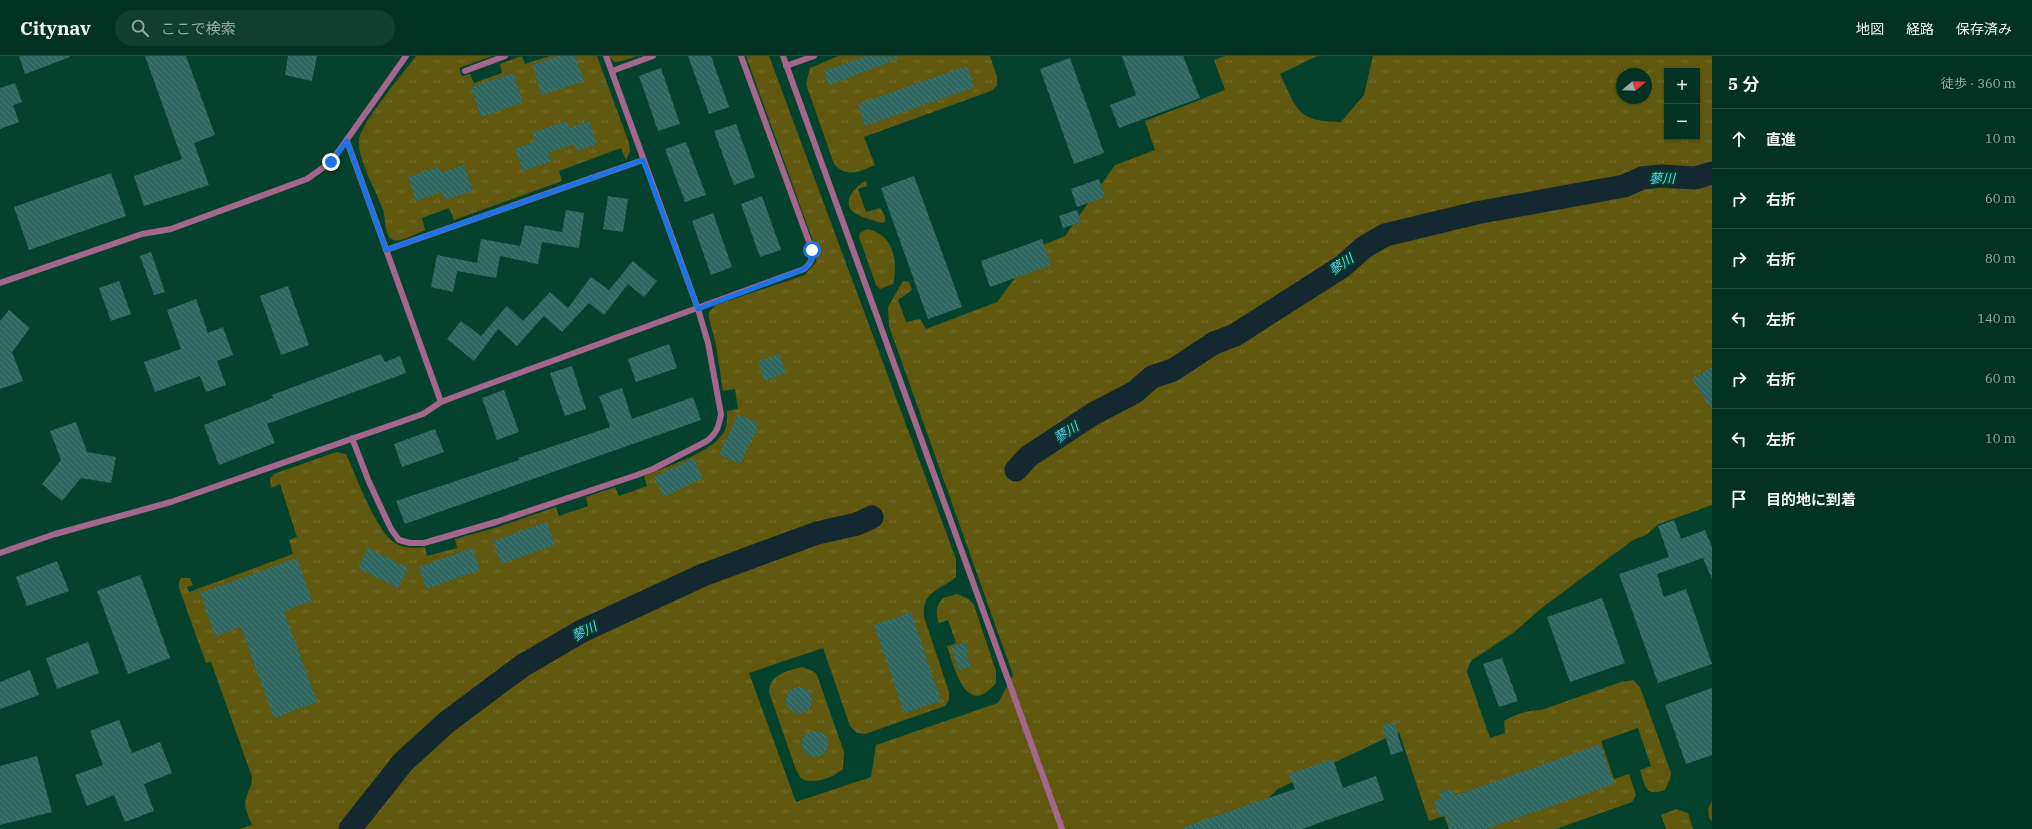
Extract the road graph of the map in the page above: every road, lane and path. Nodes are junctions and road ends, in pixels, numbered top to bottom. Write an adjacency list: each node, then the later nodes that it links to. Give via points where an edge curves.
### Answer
1 (406, 56): 11 (lane)
2 (505, 56): 9 (lane)
3 (606, 56): 10 (lane)
4 (653, 56): 10 (lane)
5 (742, 56): 15 (lane, via 812,250 812,257 810,264 804,269)
6 (782, 56): 8 (lane)
7 (814, 56): 8 (lane)
8 (786, 66): 19 (lane)
9 (465, 71)
10 (612, 71): 12 (lane)
11 (347, 141): 13 (lane); 14 (lane, via 325,168 289,187 171,229 142,234)
12 (643, 160): 13 (lane); 15 (lane)
13 (386, 250): 16 (lane)
14 (0, 283)
15 (698, 309): 16 (lane); 17 (lane, via 708,343 719,400 719,426 715,435 707,441 648,471 496,522 424,543 410,543 399,540 391,529)
16 (441, 402): 17 (lane, via 423,414)
17 (352, 438): 18 (lane, via 171,502 55,534)
18 (0, 553)
19 (1062, 829)

